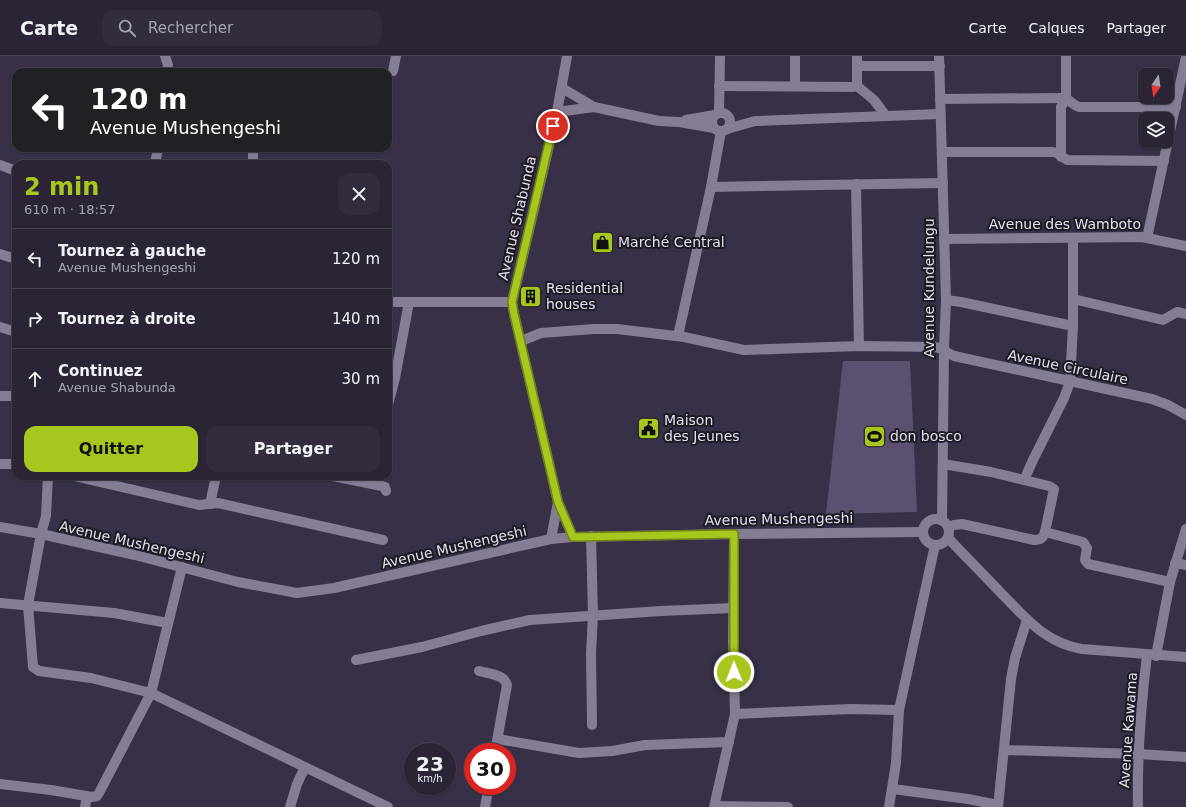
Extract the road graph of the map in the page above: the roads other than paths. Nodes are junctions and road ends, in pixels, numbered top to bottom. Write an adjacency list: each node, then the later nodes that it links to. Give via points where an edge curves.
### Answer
1 (165, 56): 10 (street)
2 (396, 56): 11 (street)
3 (567, 56): 15 (street, Avenue Shabunda)
4 (720, 56): 13 (street)
5 (795, 56): 14 (street)
6 (1066, 56): 16 (street)
7 (1186, 58): 19 (street)
8 (857, 61): 9 (street); 12 (street)
9 (940, 61): 17 (street, Avenue Kundelungu)
10 (168, 68)
11 (393, 71)
12 (856, 85): 14 (street); 23 (street, via 874,100)
13 (719, 86): 14 (street); 21 (street)
14 (795, 86)
15 (562, 88): 18 (street); 20 (street, Avenue Shabunda)
16 (1066, 98): 17 (street); 19 (street, via 1079,107); 28 (street, via 1061,107)
17 (940, 99): 22 (street, Avenue Kundelungu)
18 (594, 107): 20 (street); 25 (street, via 659,121)
19 (1176, 107): 29 (street)
20 (557, 112): 45 (street, Avenue Shabunda)
21 (720, 114): 24 (street); 25 (street); 26 (street, via 712,121); 26 (street, via 730,121)
22 (940, 114): 23 (street); 27 (street, Avenue Kundelungu)
23 (886, 116): 24 (street)
24 (755, 121): 26 (street)
25 (679, 122): 26 (street)
26 (720, 129): 34 (street)
27 (942, 152): 28 (street, via 1053,152); 32 (street, Avenue Kundelungu)
28 (1061, 156): 29 (street, via 1064,160)
29 (1164, 160): 36 (street)
30 (0, 165): 31 (street)
31 (12, 170)
32 (943, 183): 33 (street); 37 (street, Avenue Kundelungu)
33 (856, 184): 34 (street); 52 (street)
34 (711, 187): 50 (street)
35 (1073, 238): 36 (street, Avenue des Wamboto); 37 (street, Avenue des Wamboto); 42 (street)
36 (1147, 238): 38 (street, Avenue des Wamboto)
37 (944, 239): 41 (street, Avenue Kundelungu)
38 (1186, 246)
39 (0, 254): 40 (street)
40 (12, 258)
41 (946, 300): 47 (street); 53 (street, Avenue Kundelungu)
42 (1073, 300): 46 (street, via 1163,320 1177,312); 47 (street)
43 (392, 302): 44 (street)
44 (409, 302): 45 (street); 54 (street)
45 (512, 302): 51 (street, Avenue Shabunda)
46 (1186, 314)
47 (1073, 326): 55 (street)
48 (0, 327): 49 (street)
49 (12, 331)
50 (678, 336): 51 (street, via 594,328 541,333); 52 (street, via 744,350)
51 (521, 341): 68 (street, Avenue Shabunda)
52 (859, 346): 53 (street)
53 (944, 349): 55 (street, Avenue Circulaire, via 954,356); 61 (street, Avenue Kundelungu)
54 (392, 373)
55 (1070, 382): 58 (street, Avenue Circulaire, via 1152,399); 66 (street)
56 (0, 396): 57 (street)
57 (12, 396)
58 (1186, 415)
59 (0, 464): 60 (street)
60 (12, 464)
61 (942, 464): 66 (street); 70 (street, Avenue Kundelungu)
62 (48, 480): 75 (street, via 46,516)
63 (91, 480): 69 (street, via 199,505)
64 (215, 480): 69 (street)
65 (353, 480): 67 (street, via 382,486)
66 (1024, 480): 74 (street, via 1054,489)
67 (386, 491)
68 (558, 502): 78 (street); 80 (street)
69 (210, 504): 81 (street, via 218,503)
70 (945, 524): 73 (street, via 937,520 927,523); 74 (street, via 962,524 1034,540 1042,539); 79 (street, via 949,530)
71 (0, 527): 75 (street, Avenue Mushengeshi)
72 (1186, 528): 83 (street, Avenue Kawama)
73 (923, 532): 76 (street, Avenue Mushengeshi); 82 (street, via 927,541)
74 (1045, 532): 86 (street, via 1083,542 1087,548 1085,560 1088,564)
75 (41, 534): 85 (street, Avenue Mushengeshi); 88 (street)
76 (734, 534): 77 (street, Avenue Mushengeshi); 89 (street)
77 (591, 536): 78 (street, Avenue Mushengeshi); 90 (street)
78 (573, 537): 80 (street, Avenue Mushengeshi)
79 (948, 538): 82 (street, via 943,543); 91 (street)
80 (551, 539): 85 (street, Avenue Mushengeshi, via 334,588 297,593 238,582)
81 (383, 540)
82 (935, 545): 98 (street)
83 (1175, 563): 84 (street); 86 (street, Avenue Kawama)
84 (1186, 565)
85 (182, 567): 92 (street)
86 (1170, 582): 93 (street, Avenue Kawama)
87 (0, 603): 88 (street)
88 (28, 605): 92 (street, via 114,613); 97 (street, via 31,663 35,670 91,678)
89 (733, 608): 90 (street); 99 (street)
90 (593, 615): 95 (street, via 530,620 422,647); 100 (street)
91 (1027, 620): 93 (street, via 1056,641 1072,648); 104 (street, via 1013,668)
92 (168, 623): 97 (street)
93 (1152, 655): 94 (street); 105 (street, Avenue Kawama, via 1141,716)
94 (1186, 657)
95 (356, 660)
96 (479, 671): 101 (street, via 504,679 507,685)
97 (150, 693): 107 (street); 111 (street, via 99,793)
98 (899, 710): 99 (street, via 851,709); 109 (street)
99 (735, 714): 102 (street)
100 (592, 725)
101 (498, 739): 102 (street, via 580,753 645,745); 103 (street)
102 (728, 742): 117 (street)
103 (497, 743)
104 (1005, 750): 105 (street); 112 (street)
105 (1139, 754): 106 (street); 120 (street, Avenue Kawama)
106 (1186, 757)
107 (305, 767): 114 (street); 115 (street)
108 (0, 784): 111 (street)
109 (893, 789): 112 (street, via 968,799); 119 (street)
110 (487, 795): 116 (street)
111 (88, 797): 113 (street)
112 (998, 806)
113 (85, 807)
114 (290, 807)
115 (388, 807)
116 (485, 807)
117 (714, 807): 118 (street)
118 (788, 807)
119 (889, 807)
120 (1138, 807)

